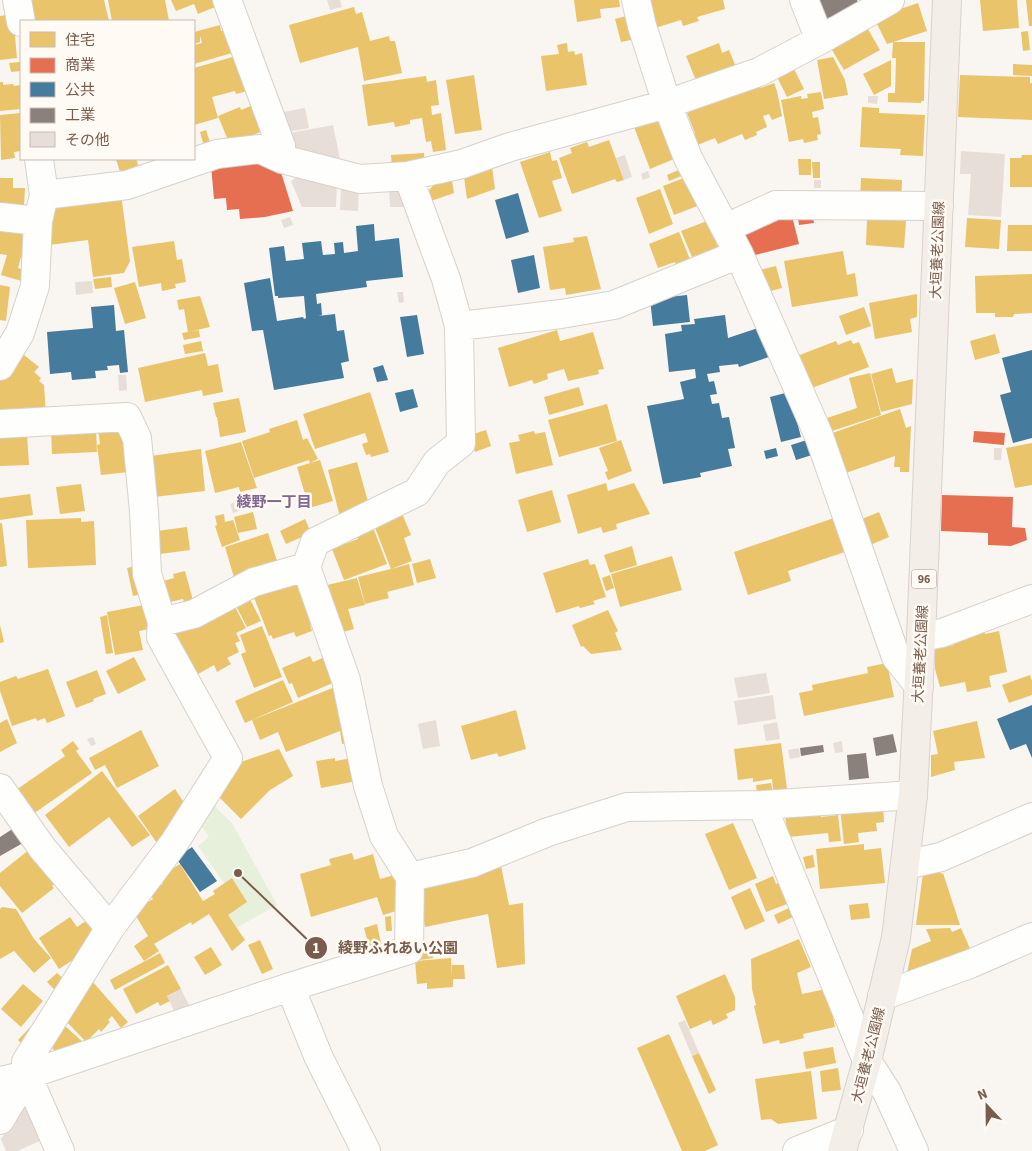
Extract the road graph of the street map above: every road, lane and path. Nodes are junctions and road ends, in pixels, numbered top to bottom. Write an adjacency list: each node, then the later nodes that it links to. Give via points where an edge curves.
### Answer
1 (17, 0): 7 (street)
2 (227, 0): 10 (street, via 282,146)
3 (636, 0): 9 (street)
4 (804, 0): 8 (street)
5 (890, 0): 8 (street)
6 (947, 0): 13 (main road, 大垣養老公園線 / 96)
7 (21, 20)
8 (820, 40): 9 (street, via 759,72)
9 (667, 104): 12 (street, via 510,147 462,164); 16 (street, via 688,158)
10 (282, 159): 12 (street, via 360,179); 14 (street, via 260,148 217,154 127,185)
11 (40, 160): 14 (street)
12 (408, 176): 18 (street, via 446,279)
13 (939, 206): 16 (street, via 776,204); 24 (main road, 大垣養老公園線 / 96)
14 (41, 208): 15 (street); 19 (street, via 35,286 20,333)
15 (0, 217)
16 (726, 228): 17 (street)
17 (739, 254): 18 (street, via 614,305); 25 (street, via 819,436 896,657)
18 (459, 326): 21 (street, via 461,443 436,462 417,492 314,542)
19 (0, 366)
20 (0, 424): 23 (street, via 127,417 137,438 147,574)
21 (306, 567): 23 (street, via 254,582 194,614); 31 (street, via 346,680 368,786 384,836)
22 (1032, 599): 24 (street, via 942,633)
23 (162, 622): 32 (street, via 161,636 228,758 174,843)
24 (921, 637): 25 (main road, 大垣養老公園線 / 96)
25 (919, 686): 27 (main road, 大垣養老公園線 / 96)
26 (0, 788): 32 (street, via 43,850)
27 (913, 795): 28 (street); 30 (main road, 大垣養老公園線 / 96)
28 (762, 805): 31 (street, via 627,807 548,832 472,863); 36 (street)
29 (1032, 817): 30 (street, via 941,857)
30 (905, 865): 35 (main road, 大垣養老公園線 / 96, via 896,938)
31 (410, 877): 34 (street, via 409,950)
32 (110, 928): 37 (street, via 26,1062)
33 (1032, 937): 35 (street)
34 (290, 987): 37 (street); 42 (street, via 319,1058)
35 (882, 996): 36 (main road, 大垣養老公園線 / 96)
36 (867, 1061): 40 (main road, 大垣養老公園線 / 96); 44 (street, via 887,1092)
37 (27, 1075): 38 (street); 39 (street); 41 (street)
38 (0, 1081)
39 (0, 1120)
40 (845, 1140): 43 (street)
41 (60, 1151)
42 (366, 1151)
43 (797, 1151)
44 (914, 1151)

